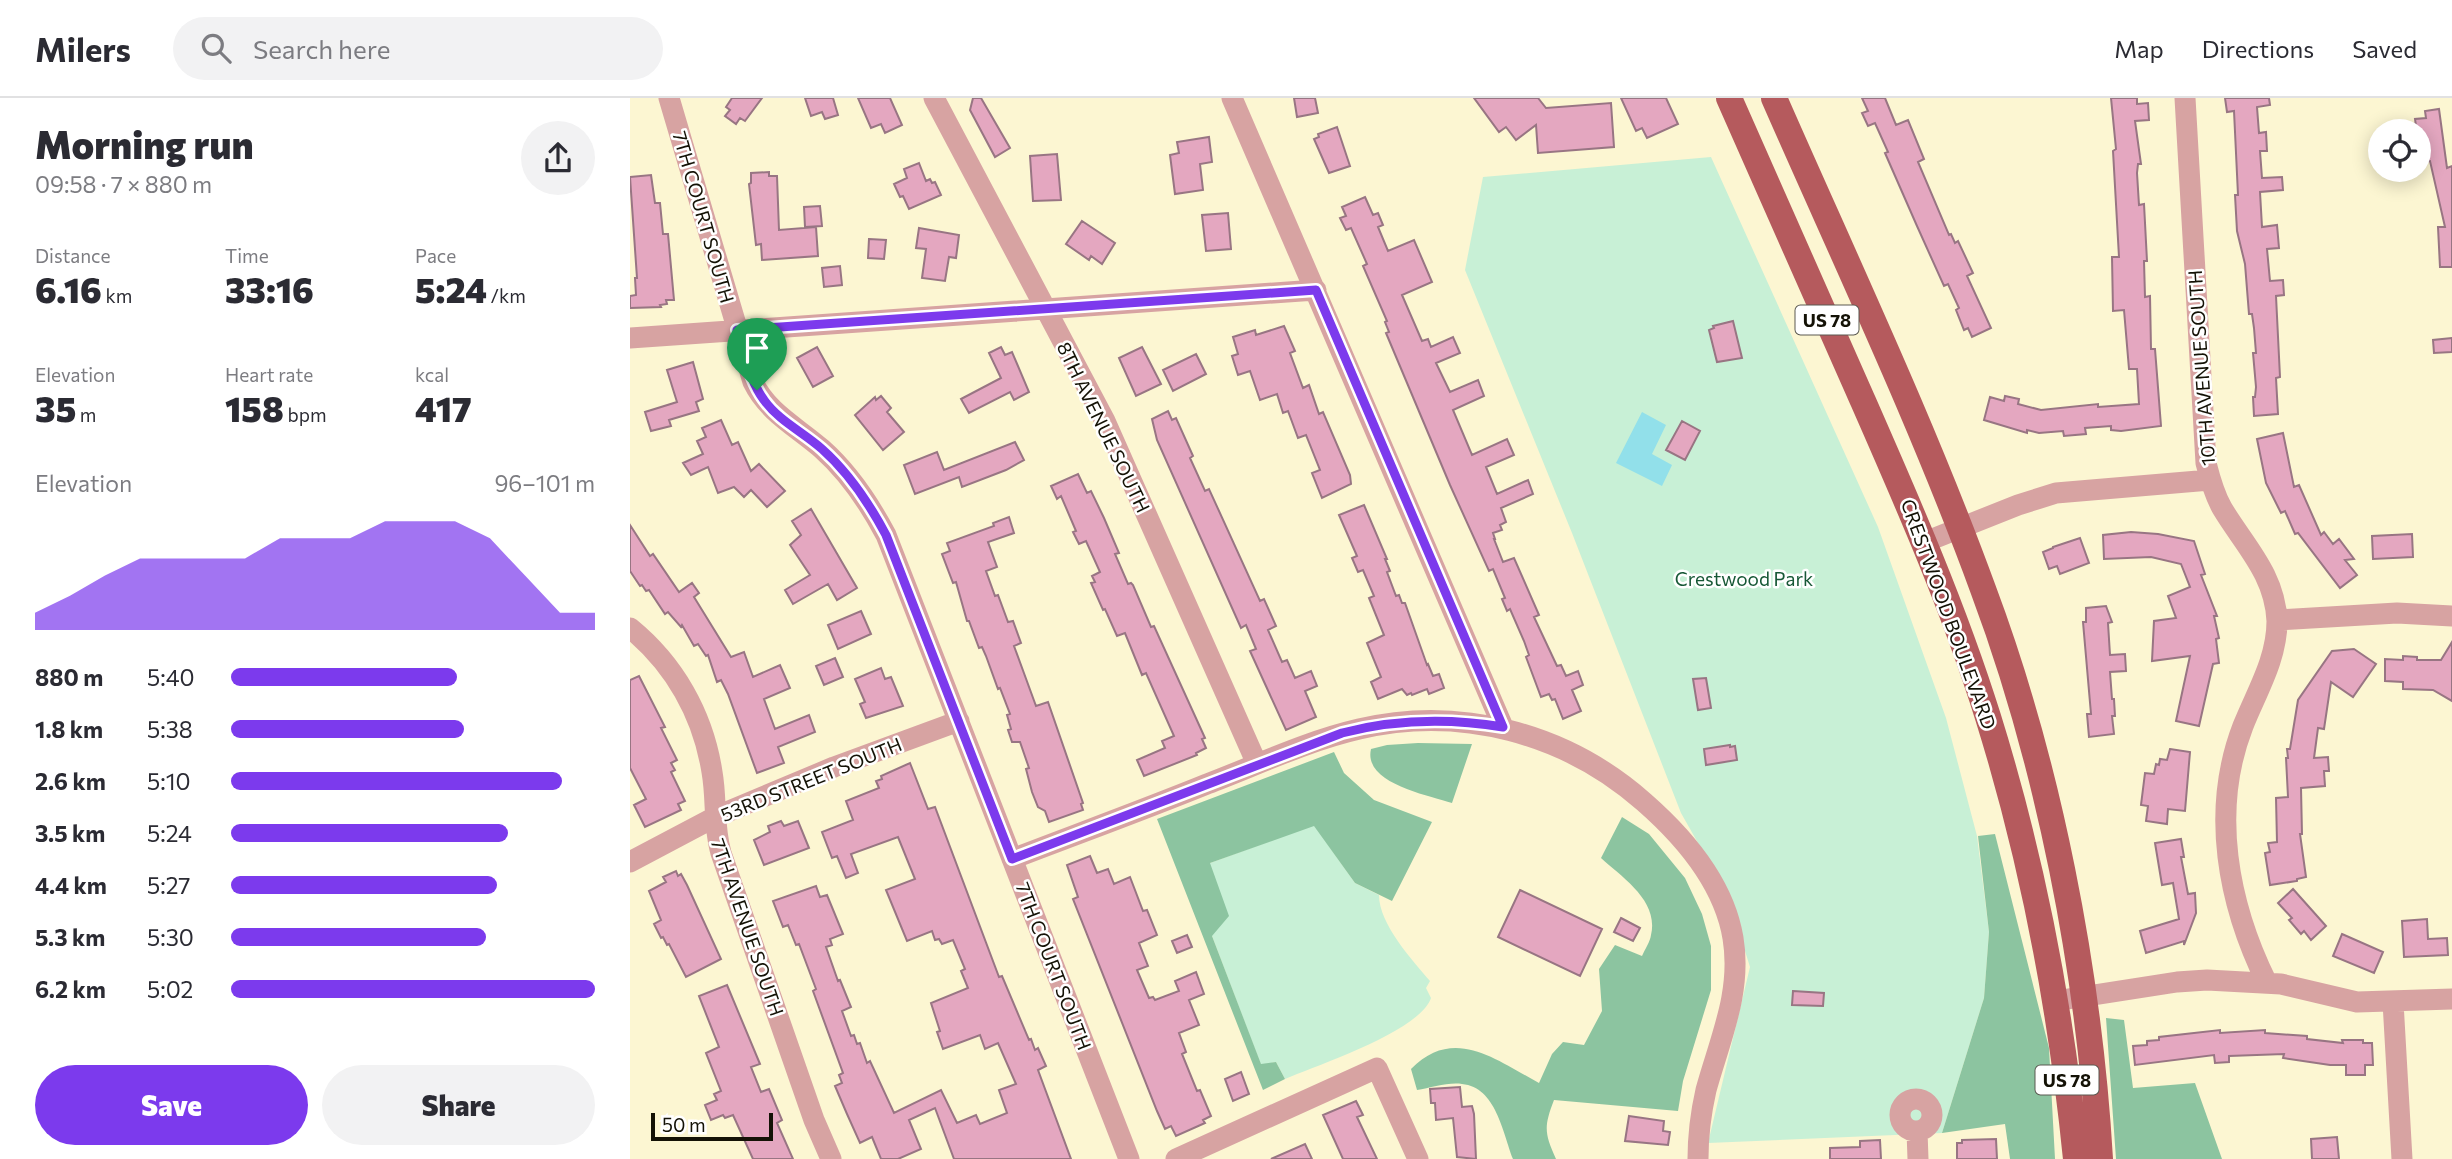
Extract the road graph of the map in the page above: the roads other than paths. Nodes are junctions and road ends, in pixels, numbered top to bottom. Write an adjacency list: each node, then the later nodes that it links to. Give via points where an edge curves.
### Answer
1 (669, 98): 9 (street, 7TH COURT SOUTH)
2 (934, 98): 8 (street, 8TH AVENUE SOUTH)
3 (1232, 98): 7 (street)
4 (1729, 98): 13 (main road, CRESTWOOD BOULEVARD / US 78)
5 (1774, 98): 12 (main road, CRESTWOOD BOULEVARD / US 78)
6 (2185, 98): 11 (street, 10TH AVENUE SOUTH, via 2204,445)
7 (1316, 290): 8 (street); 18 (street)
8 (1046, 309): 9 (street); 19 (street, 8TH AVENUE SOUTH, via 1105,421)
9 (737, 330): 10 (street); 17 (street, 7TH COURT SOUTH, via 762,398 838,464 864,496 886,535)
10 (630, 338)
11 (2210, 480): 12 (street, via 2056,494); 15 (street, 10TH AVENUE SOUTH, via 2222,508 2265,572)
12 (1960, 529): 13 (street); 24 (main road, CRESTWOOD BOULEVARD / US 78, via 2005,654 2042,784)
13 (1925, 542): 26 (main road, CRESTWOOD BOULEVARD / US 78, via 1973,672 2016,811)
14 (2452, 616): 15 (street, via 2397,612)
15 (2277, 620): 23 (street, 10TH AVENUE SOUTH, via 2269,668 2236,748 2226,807 2232,887 2247,939)
16 (630, 628): 20 (street, 7TH AVENUE SOUTH, via 666,663 690,703 710,761)
17 (958, 721): 20 (street, 53RD STREET SOUTH); 21 (street, 7TH COURT SOUTH)
18 (1503, 727): 19 (street, via 1439,720 1376,725); 33 (street, via 1560,748 1634,793 1676,833 1720,897 1733,934 1735,984 1706,1092)
19 (1257, 764): 21 (street)
20 (715, 817): 22 (street, 53RD STREET SOUTH); 29 (street, 7TH AVENUE SOUTH, via 721,853)
21 (1012, 859): 30 (street, 7TH COURT SOUTH)
22 (630, 862)
23 (2267, 983): 24 (street, via 2177,982); 27 (street, via 2348,1001)
24 (2084, 997): 26 (street); 36 (main road, CRESTWOOD BOULEVARD / US 78)
25 (2452, 999): 27 (street)
26 (2055, 1001): 35 (main road, CRESTWOOD BOULEVARD / US 78)
27 (2393, 1002): 37 (street)
28 (1917, 1131): 34 (street)
29 (831, 1159)
30 (1129, 1159)
31 (1176, 1159): 32 (street, via 1377,1068)
32 (1418, 1159)
33 (1698, 1159)
34 (1918, 1159)
35 (2076, 1159)
36 (2099, 1159)
37 (2402, 1159)

